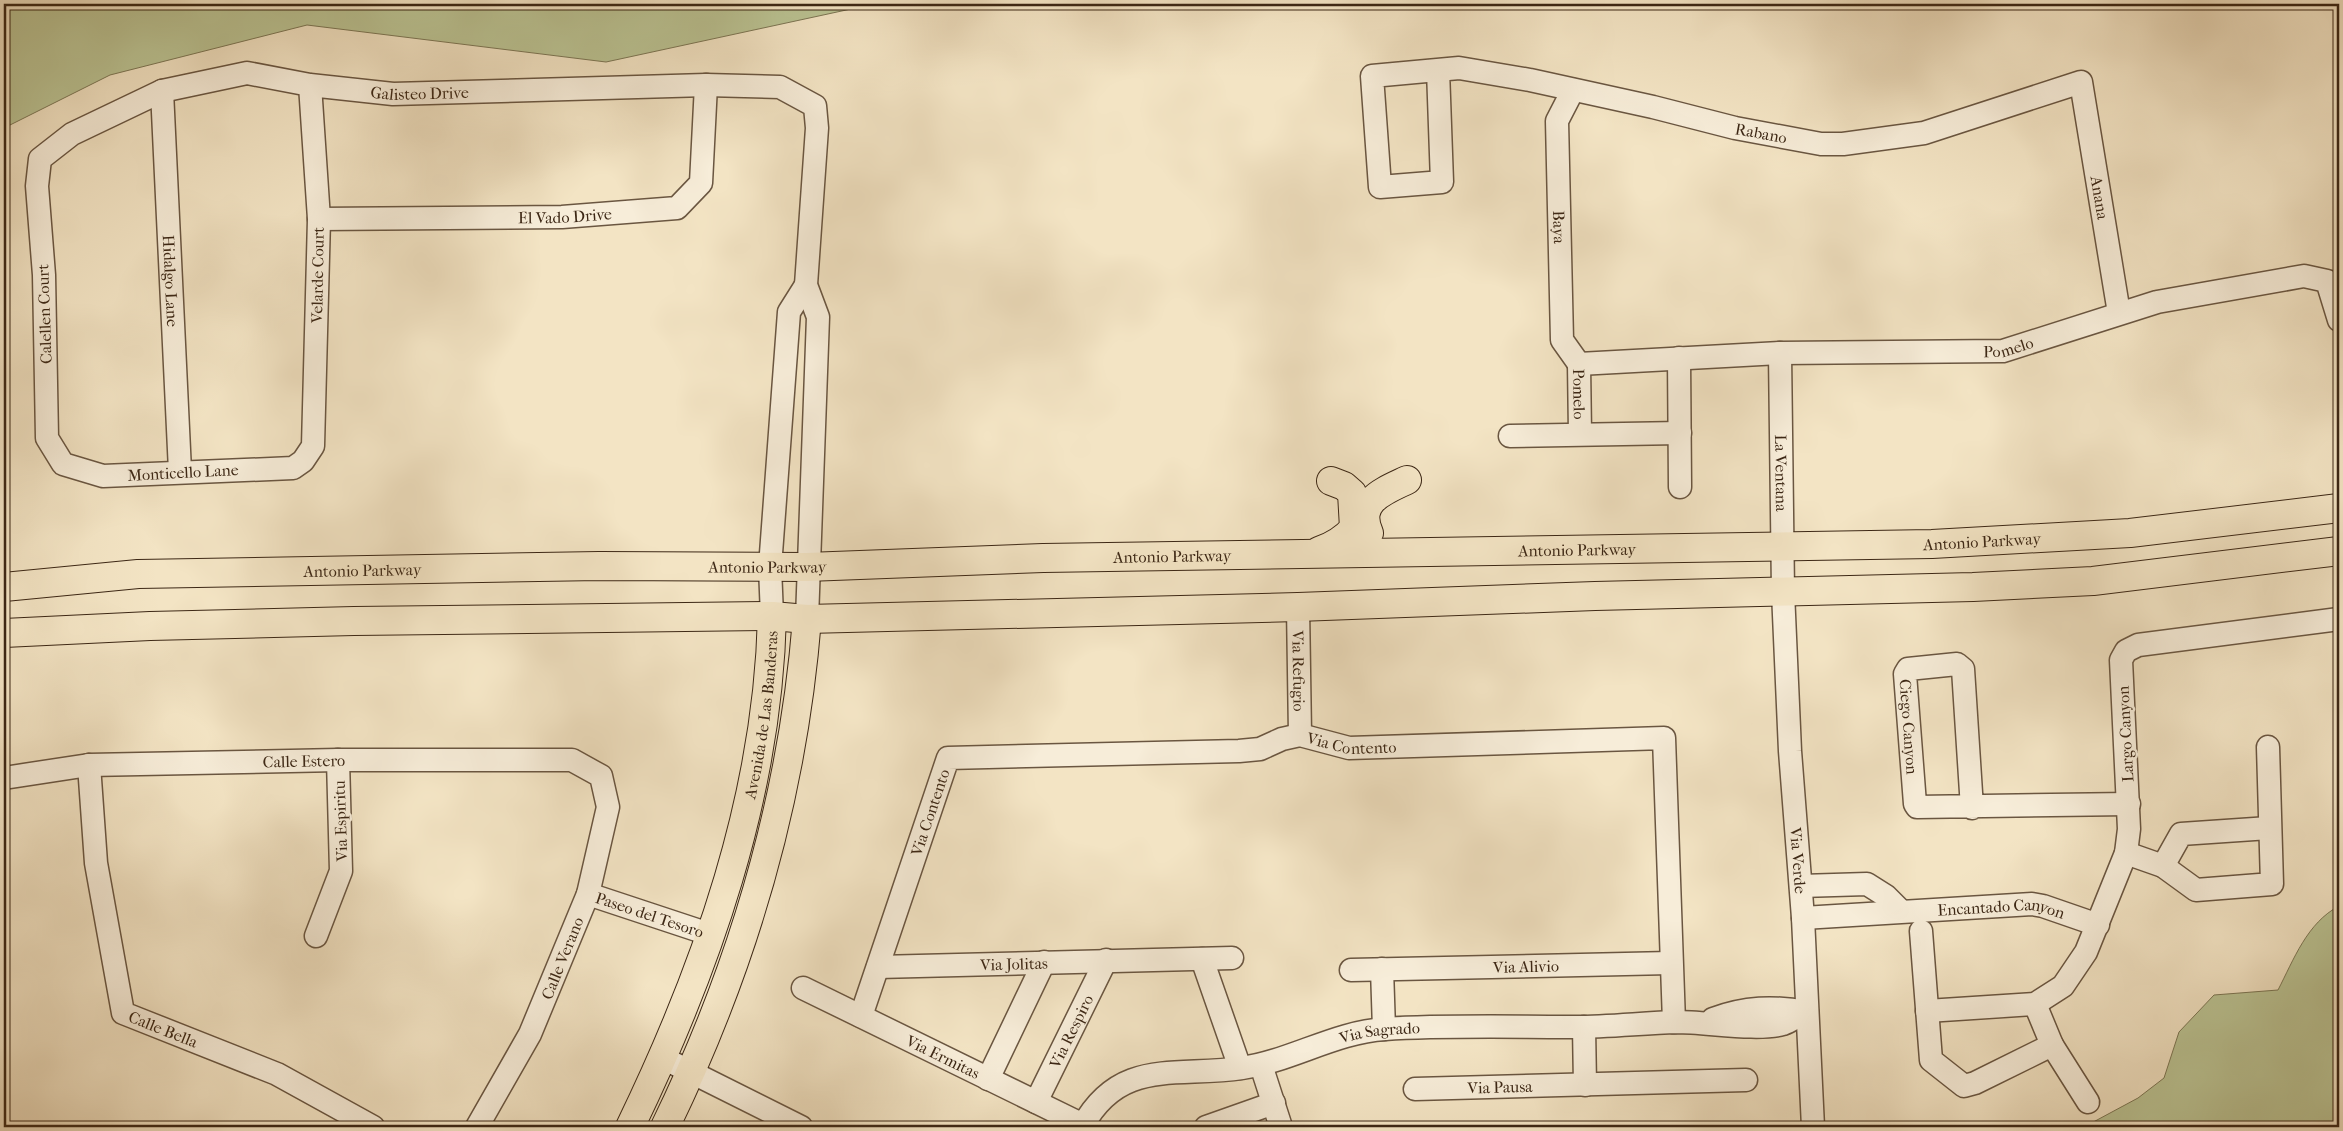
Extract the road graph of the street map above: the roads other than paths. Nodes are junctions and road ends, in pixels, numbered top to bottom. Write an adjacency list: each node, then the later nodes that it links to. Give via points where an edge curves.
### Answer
1 (1438, 70): 1 (street, Rabano, via 1372,76 1380,187 1442,182); 5 (street, Rabano, via 1459,68)
2 (2081, 82): 5 (street, Rabano, via 1924,133 1843,144 1821,144 1735,128); 11 (street, Anana)
3 (310, 85): 4 (street, Galisteo Drive, via 393,94); 6 (street, Galisteo Drive, via 247,73); 9 (street, Velarde Court)
4 (706, 85): 7 (street, Galisteo Drive, via 780,87); 9 (street, El Vado Drive, via 701,183 677,208 562,217)
5 (1573, 90): 15 (street, Baya, via 1556,121 1556,154 1562,340)
6 (162, 92): 8 (street, Galisteo Drive, via 72,134); 21 (street, Hidalgo Lane)
7 (815, 106): 10 (street, Avenida de Las Banderas, via 817,128)
8 (40, 159): 20 (street, Calellen Court, via 37,186 44,275 47,438)
9 (319, 219): 19 (street, Velarde Court, via 313,446)
10 (806, 285): 30 (street, Avenida de Las Banderas, via 789,312); 31 (street, Avenida de Las Banderas, via 818,317)
11 (2119, 313): 12 (street, Pomelo, via 2157,302 2304,276 2327,281); 13 (street, Pomelo, via 2003,351)
12 (2339, 320)
13 (1780, 354): 14 (street, Pomelo); 26 (street, La Ventana)
14 (1680, 358): 15 (street, Pomelo); 16 (street)
15 (1579, 364): 17 (street, Pomelo)
16 (1680, 433): 17 (street, Pomelo); 24 (street)
17 (1580, 434): 18 (street, Pomelo)
18 (1510, 436)
19 (303, 461): 21 (street, Monticello Lane, via 293,468)
20 (63, 464): 21 (street, Monticello Lane, via 103,476)
21 (180, 471)
22 (1407, 480): 28 (main road, via 1383,491 1366,508 1369,532)
23 (1331, 481): 29 (main road, via 1352,493 1354,528 1334,545)
24 (1680, 487)
25 (2339, 508): 26 (main road, Antonio Parkway, via 2130,533 1932,544)
26 (1782, 545): 28 (main road, Antonio Parkway); 33 (street, La Ventana)
27 (2339, 551): 33 (main road, via 2093,581)
28 (1394, 552): 29 (main road, Antonio Parkway)
29 (1312, 553): 31 (main road, Antonio Parkway)
30 (770, 567): 31 (main road, Antonio Parkway); 32 (main road, Antonio Parkway, via 573,566 138,574); 35 (street, Avenida de Las Banderas)
31 (807, 567): 36 (street, Avenida de Las Banderas)
32 (4, 587)
33 (1783, 592): 34 (main road); 50 (street, Via Verde, via 1790,751)
34 (1298, 607): 36 (main road); 39 (street, Via Refugio)
35 (772, 616): 36 (main road); 38 (main road, via 344,621); 56 (main road, Avenida de Las Banderas, via 766,701 746,813)
36 (807, 619): 77 (main road, Avenida de Las Banderas, via 798,705 777,819 744,938)
37 (2339, 619): 45 (street, Largo Canyon, via 2138,646 2126,652 2120,660)
38 (4, 634)
39 (1300, 735): 62 (street, Via Contento, via 1349,748 1664,738); 63 (street, Via Contento, via 1260,749 1239,751 948,758)
40 (2268, 746): 47 (street)
41 (338, 760): 42 (street, Calle Estero); 43 (street, Calle Estero, via 572,760); 57 (street, Via Espiritu, via 341,871)
42 (89, 765): 44 (street, Calle Estero); 86 (street, Calle Bella, via 96,863 123,1013 278,1074)
43 (601, 776): 51 (street, Calle Verano, via 608,807)
44 (4, 778)
45 (2129, 804): 46 (street, Ciego Canyon); 48 (street, Largo Canyon)
46 (1972, 808): 46 (street, Ciego Canyon, via 1920,808 1915,804 1905,674 1908,669 1957,664 1964,669)
47 (2269, 828): 49 (street, via 2181,834); 49 (street, via 2272,884 2196,890)
48 (2126, 853): 49 (street); 54 (street, Largo Canyon)
49 (2163, 866)
50 (1801, 886): 52 (street, via 1867,884); 53 (street, Via Verde)
51 (588, 894): 56 (street, Paseo del Tesoro); 87 (street, Calle Verano, via 530,1034)
52 (1902, 911): 53 (street, Encantado Canyon); 54 (street, Encantado Canyon, via 2032,904)
53 (1803, 918): 69 (street, Via Verde)
54 (2098, 925): 67 (street, Largo Canyon, via 2086,952 2063,986)
55 (1921, 931): 68 (street)
56 (712, 935): 75 (main road, Avenida de Las Banderas)
57 (316, 936)
58 (1232, 958): 59 (street, Via Jolitas)
59 (1202, 959): 60 (street, Via Jolitas); 76 (street)
60 (1106, 960): 61 (street, Via Jolitas); 82 (street, Via Respiro)
61 (1044, 962): 63 (street, Via Jolitas); 78 (street)
62 (1670, 962): 64 (street, Via Alivio); 71 (street, Via Contento)
63 (878, 967): 70 (street)
64 (1382, 969): 65 (street, Via Alivio); 73 (street)
65 (1351, 970)
66 (803, 988): 70 (street, Via Ermitas)
67 (2035, 1004): 68 (street, Largo Canyon); 74 (street)
68 (1927, 1011): 74 (street, via 1931,1060 1964,1086)
69 (1807, 1012): 71 (street, Via Sagrado, via 1782,1007 1749,1008 1705,1022); 93 (street, Via Verde)
70 (861, 1016): 78 (street, Via Ermitas)
71 (1674, 1022): 72 (street, Via Sagrado)
72 (1584, 1027): 73 (street, Via Sagrado); 80 (street)
73 (1384, 1029): 76 (street, Via Sagrado, via 1354,1034)
74 (2052, 1046): 83 (street)
75 (663, 1058): 77 (street); 88 (main road, Avenida de Las Banderas)
76 (1251, 1066): 84 (street); 85 (street, Via Sagrado, via 1132,1079 1105,1095)
77 (691, 1073): 89 (main road, Avenida de Las Banderas); 90 (street)
78 (988, 1079): 82 (street, Via Ermitas)
79 (1746, 1080): 80 (street, Via Pausa)
80 (1585, 1085): 81 (street, Via Pausa)
81 (1415, 1089)
82 (1036, 1102): 85 (street, Via Ermitas)
83 (2088, 1102)
84 (1274, 1103): 91 (street); 92 (street)
85 (1083, 1126)
86 (373, 1127)
87 (477, 1127)
88 (630, 1127)
89 (665, 1127)
90 (801, 1127)
91 (1206, 1127)
92 (1281, 1127)
93 (1813, 1127)

